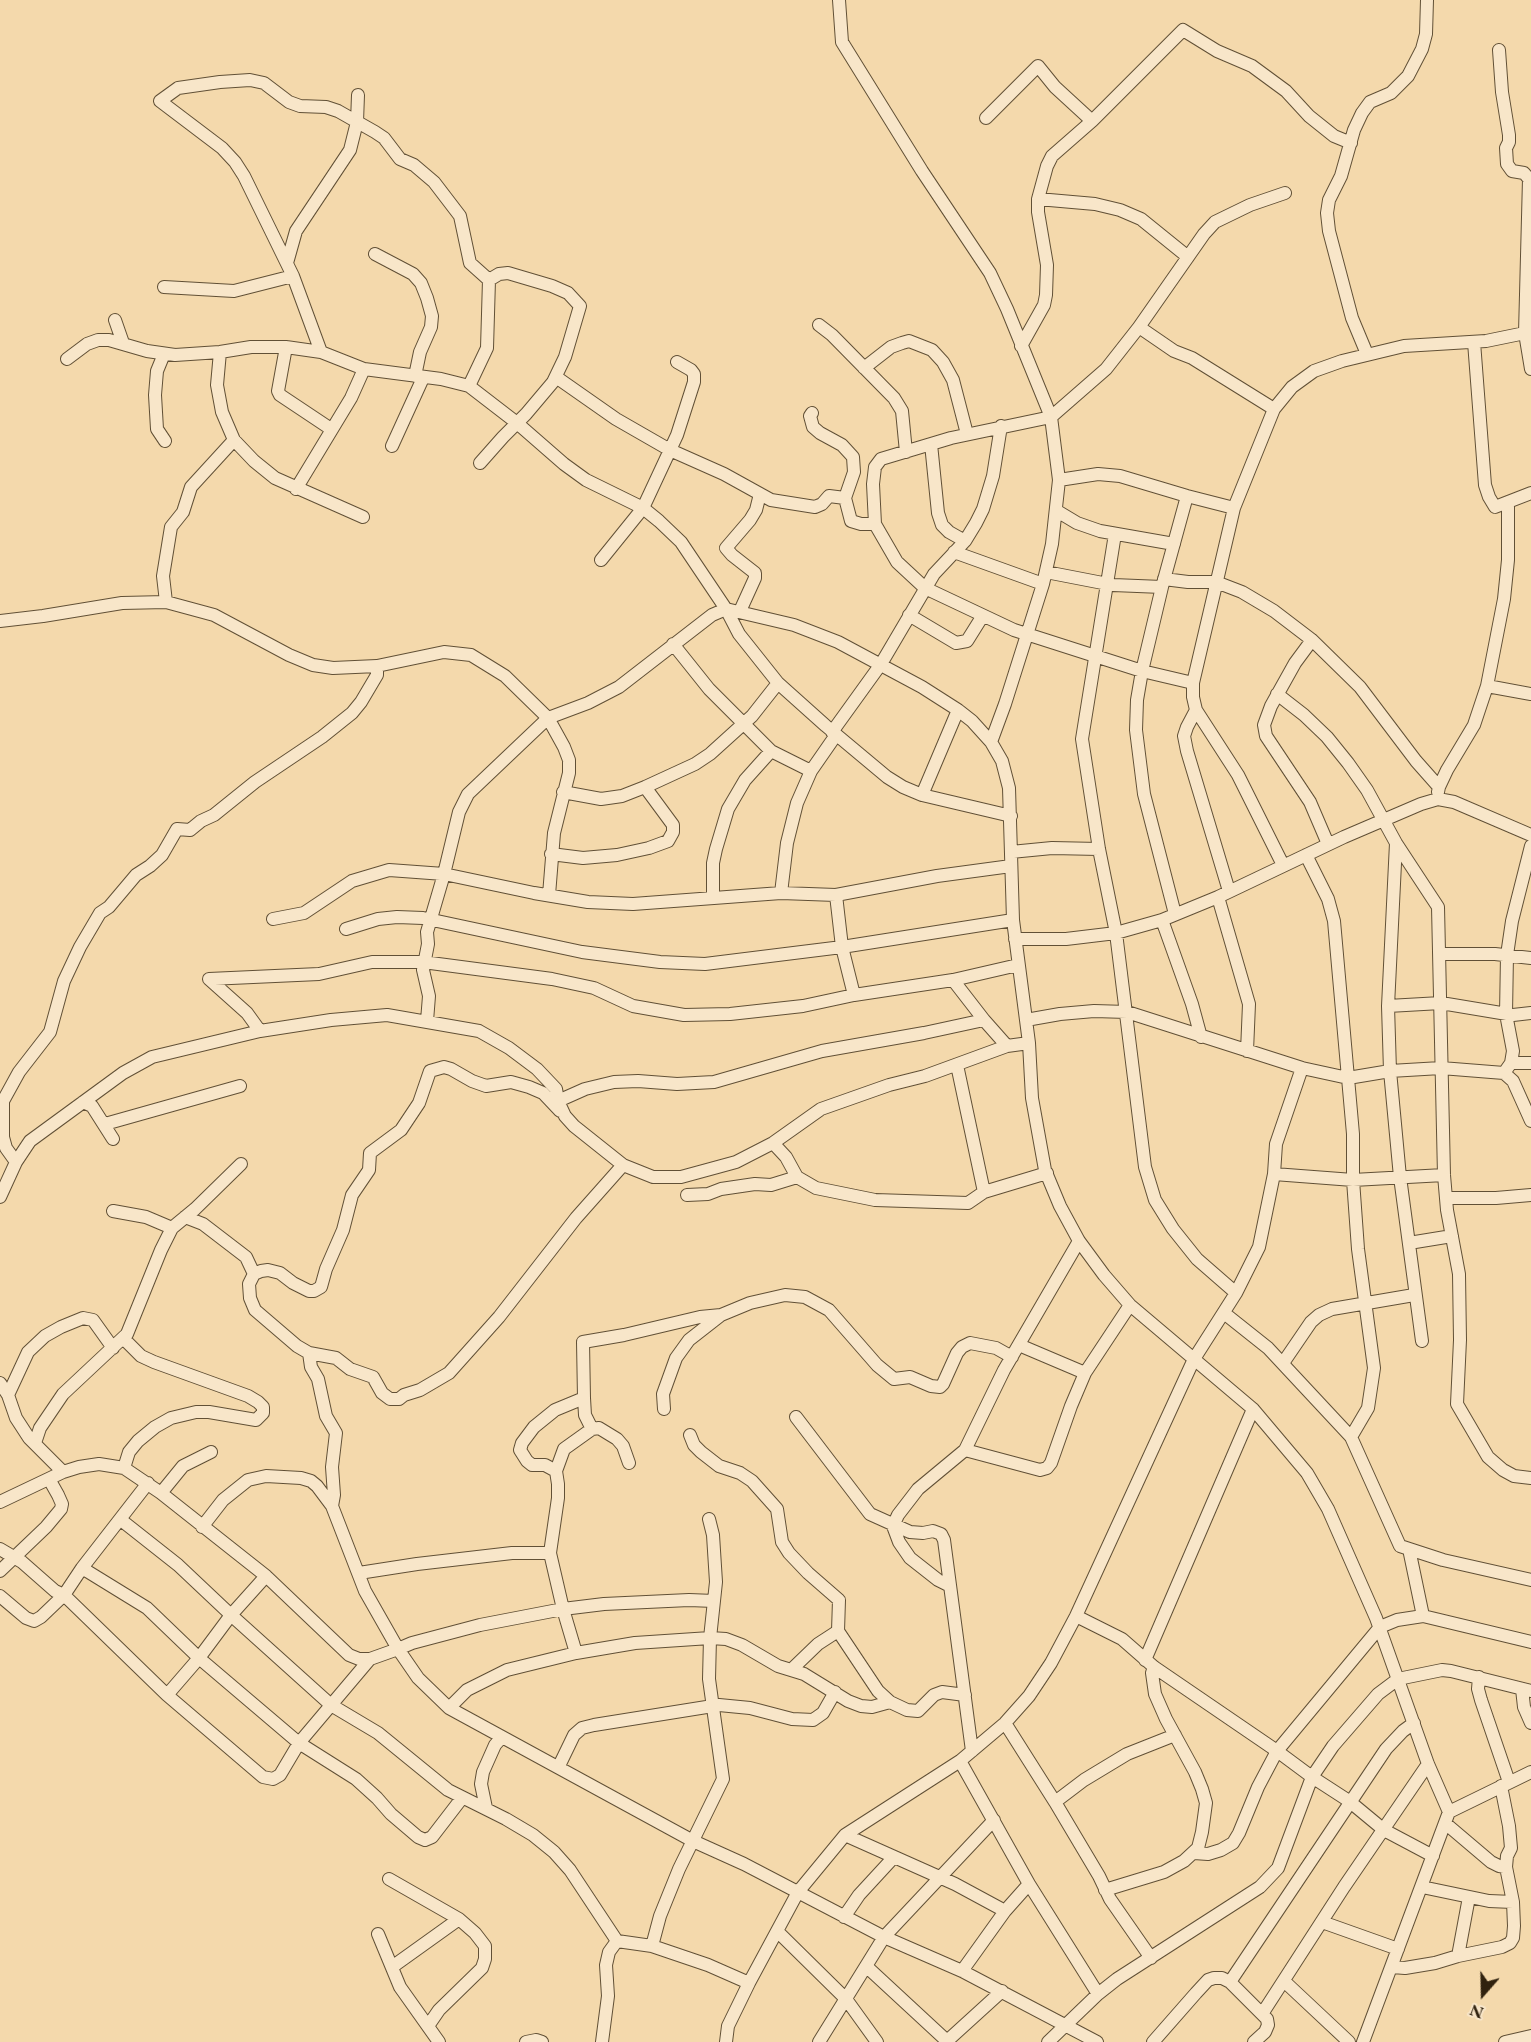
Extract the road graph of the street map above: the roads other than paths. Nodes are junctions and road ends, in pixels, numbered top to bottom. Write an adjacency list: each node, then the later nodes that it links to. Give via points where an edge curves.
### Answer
1 (839, 0): 23 (street, via 842,42 990,273)
2 (1427, 0): 8 (street, via 1426,34 1408,76 1391,93 1370,102)
3 (1499, 50): 20 (street, via 1509,135 1507,164 1529,179)
4 (358, 95): 7 (street)
5 (986, 118): 6 (street, via 1038,66)
6 (1092, 121): 8 (street, via 1183,30 1252,66 1286,91 1334,136); 10 (street, via 1052,156)
7 (357, 122): 13 (street, via 350,150 296,231); 13 (street, via 332,109 294,104 255,81 186,86 160,100 235,162); 15 (street, via 379,134 400,159 434,182 460,216 470,263)
8 (1351, 143): 28 (street, via 1329,200 1327,219 1352,318)
9 (1285, 193): 12 (street, via 1215,222)
10 (1038, 198): 12 (street, via 1120,210 1141,219); 23 (street, via 1047,265 1046,295)
11 (375, 254): 34 (street, via 412,274 427,298 432,316 420,352)
12 (1188, 257): 19 (street)
13 (287, 262): 14 (street)
14 (293, 276): 16 (street, via 234,291); 26 (street)
15 (489, 280): 35 (street, via 508,273 552,286 577,301 580,306 572,336); 36 (street, via 487,348)
16 (164, 287)
17 (115, 320): 22 (street)
18 (819, 325): 31 (street)
19 (1139, 327): 37 (street); 39 (street, via 1107,369)
20 (1525, 333): 21 (street); 33 (street)
21 (1474, 342): 28 (street, via 1425,344); 57 (street, via 1485,485 1495,507)
22 (123, 343): 27 (street); 29 (street, via 98,340)
23 (1021, 346): 39 (street)
24 (286, 347): 25 (street); 26 (street); 42 (street, via 280,395)
25 (220, 352): 27 (street); 44 (street, via 217,385 222,412)
26 (321, 352): 32 (street)
27 (164, 354): 45 (street, via 156,371 155,395 158,429)
28 (1366, 354): 37 (street, via 1314,371 1292,387)
29 (67, 359)
30 (677, 362): 48 (street, via 691,370 694,382)
31 (864, 368): 43 (street, via 891,347 909,341 932,350 953,380); 49 (street, via 900,406)
32 (364, 369): 34 (street); 42 (street)
33 (1531, 369)
34 (419, 377): 36 (street); 47 (street)
35 (556, 377): 40 (street); 48 (street, via 616,419)
36 (469, 386): 40 (street)
37 (1274, 409): 59 (street)
38 (812, 413): 56 (street, via 813,427 853,457 854,472)
39 (1051, 417): 41 (street); 51 (street)
40 (517, 423): 50 (street); 58 (street, via 586,480)
41 (1002, 426): 43 (street); 64 (street, via 983,509)
42 (331, 429): 52 (street)
43 (967, 434): 46 (street)
44 (234, 440): 52 (street, via 254,461); 73 (street, via 191,487 183,512 171,527 163,576)
45 (165, 441)
46 (931, 444): 49 (street); 64 (street, via 942,525)
47 (392, 446)
48 (670, 450): 54 (street); 58 (street)
49 (906, 452): 62 (street, via 881,459 875,467)
50 (480, 463)
51 (1059, 480): 55 (street, via 1098,474 1120,476); 60 (street)
52 (296, 489): 61 (street)
53 (1531, 493): 57 (street)
54 (760, 494): 56 (street, via 777,502 815,507 829,496); 75 (street, via 750,520 726,548 755,573)
55 (1187, 496): 59 (street); 65 (street)
56 (845, 498): 62 (street, via 851,521)
57 (1508, 503): 88 (street, via 1509,560)
58 (643, 508): 67 (street); 74 (street, via 681,542)
59 (1234, 508): 69 (street)
60 (1057, 511): 63 (street, via 1077,523); 68 (street)
61 (363, 517)
62 (875, 524): 72 (street, via 897,562)
63 (1115, 534): 65 (street); 71 (street)
64 (965, 541): 66 (street)
65 (1174, 544): 70 (street)
66 (954, 552): 68 (street); 72 (street)
67 (601, 560)
68 (1045, 578): 71 (street); 79 (street)
69 (1216, 582): 70 (street); 80 (street, via 1266,606); 87 (street)
70 (1163, 583): 71 (street); 85 (street)
71 (1106, 584): 82 (street)
72 (925, 588): 76 (street); 77 (street)
73 (166, 602): 78 (street, via 122,603); 84 (street, via 214,615 313,665)
74 (726, 609): 75 (street); 81 (street); 86 (street, via 739,634)
75 (740, 611): 83 (street, via 805,629)
76 (909, 615): 77 (street, via 956,643 967,641); 83 (street)
77 (982, 617): 79 (street)
78 (0, 621)
79 (1027, 635): 82 (street); 96 (street)
80 (1312, 640): 89 (street); 101 (street, via 1360,687)
81 (673, 644): 93 (street, via 619,687); 94 (street)
82 (1095, 657): 85 (street); 109 (street, via 1082,739)
83 (881, 664): 91 (street); 95 (street)
84 (377, 666): 93 (street, via 444,652 471,655 505,676); 166 (street, via 377,675 352,713 220,812 190,830 177,829 162,855 136,875 124,894 100,913 63,981 50,1032 19,1072 3,1101 3,1137)
85 (1142, 670): 87 (street); 122 (street, via 1137,700 1138,755)
86 (778, 683): 94 (street); 95 (street)
87 (1193, 683): 92 (street)
88 (1486, 686): 90 (street); 101 (street, via 1474,724)
89 (1277, 694): 104 (street, via 1327,737); 107 (street, via 1265,718 1266,735 1310,801)
90 (1531, 694)
91 (958, 710): 96 (street); 102 (street)
92 (1196, 710): 114 (street, via 1238,775); 118 (street, via 1184,736)
93 (548, 718): 100 (street, via 569,760); 115 (street, via 468,794 459,812)
94 (744, 723): 97 (street); 99 (street, via 710,754)
95 (834, 733): 98 (street); 102 (street, via 887,777)
96 (991, 742): 103 (street, via 1002,761)
97 (771, 751): 98 (street); 121 (street, via 728,809 716,849)
98 (811, 771): 117 (street, via 790,826)
99 (645, 787): 100 (street, via 602,799); 111 (street, via 673,825 668,841 617,855 583,858)
100 (563, 792): 111 (street)
101 (1438, 793): 104 (street); 105 (street)
102 (922, 795): 103 (street)
103 (1011, 816): 110 (street)
104 (1384, 820): 106 (street); 107 (street)
105 (1531, 836)
106 (1396, 843): 131 (street, via 1438,907); 139 (street)
107 (1328, 844): 112 (street)
108 (1531, 846): 116 (street)
109 (1099, 849): 110 (street); 128 (street)
110 (1011, 852): 113 (street)
111 (552, 854): 119 (street)
112 (1306, 855): 114 (street); 157 (street, via 1328,899 1334,921)
113 (1011, 866): 120 (street); 125 (street)
114 (1283, 866): 118 (street)
115 (444, 874): 119 (street); 123 (street, via 389,870 352,881 304,913); 124 (street)
116 (1526, 886): 132 (street, via 1512,921)
117 (781, 893): 120 (street); 121 (street)
118 (1224, 894): 122 (street); 150 (street, via 1249,1004)
119 (549, 895): 121 (street, via 588,902 633,903)
120 (836, 895): 130 (street)
121 (713, 898)
122 (1175, 915): 126 (street)
123 (273, 919)
124 (431, 919): 127 (street, via 390,918); 130 (street, via 582,952 660,962 705,964); 134 (street)
125 (1013, 920): 129 (street); 130 (street)
126 (1162, 920): 128 (street); 147 (street)
127 (346, 929)
128 (1116, 933): 129 (street, via 1066,939); 140 (street)
129 (1015, 939): 135 (street)
130 (842, 947): 137 (street)
131 (1440, 954): 132 (street); 138 (street)
132 (1507, 955): 133 (street); 142 (street)
133 (1531, 958)
134 (423, 962): 137 (street, via 552,979 594,988 633,1006 684,1015 782,1008); 145 (street, via 429,996); 146 (street, via 372,962 319,974 209,979 247,1013)
135 (1018, 965): 136 (street); 144 (street)
136 (953, 980): 137 (street); 143 (street)
137 (854, 995)
138 (1441, 1003): 139 (street); 142 (street); 154 (street)
139 (1388, 1006): 156 (street)
140 (1127, 1012): 144 (street, via 1071,1013); 147 (street); 187 (street, via 1145,1167 1155,1200 1197,1260)
141 (1531, 1013): 142 (street)
142 (1506, 1014): 155 (street, via 1513,1051)
143 (984, 1020): 149 (street); 159 (street, via 822,1051 714,1082 614,1082)
144 (1026, 1020): 148 (street)
145 (427, 1022): 146 (street, via 387,1015); 159 (street, via 479,1031 509,1047 556,1089)
146 (260, 1031): 160 (street, via 152,1057)
147 (1201, 1037): 150 (street)
148 (1029, 1043): 149 (street); 169 (street, via 1032,1098)
149 (1006, 1046): 152 (street)
150 (1247, 1052): 153 (street)
151 (1531, 1063): 155 (street)
152 (957, 1065): 165 (street, via 821,1109); 175 (street)
153 (1302, 1068): 157 (street); 170 (street, via 1276,1144)
154 (1441, 1068): 155 (street); 156 (street); 171 (street)
155 (1508, 1068): 162 (street)
156 (1390, 1071): 157 (street); 173 (street)
157 (1348, 1078): 174 (street)
158 (240, 1086): 163 (street)
159 (558, 1101): 161 (street)
160 (83, 1102): 163 (street, via 92,1106); 166 (street, via 30,1141)
161 (565, 1116): 168 (street); 186 (street, via 543,1093 529,1087 511,1082 486,1086 444,1067 430,1071 419,1103 401,1130 370,1153 369,1170 352,1195 321,1287 309,1291 268,1270)
162 (1531, 1121)
163 (105, 1124): 164 (street)
164 (113, 1139)
165 (773, 1143): 168 (street, via 736,1162 681,1177 654,1177); 172 (street)
166 (16, 1162): 178 (street)
167 (241, 1164): 181 (street)
168 (623, 1165): 197 (street, via 477,1342 449,1373 436,1381 399,1399 390,1399 373,1377 350,1370 336,1358)
169 (1047, 1173): 175 (street); 184 (street)
170 (1274, 1174): 174 (street); 187 (street, via 1263,1235)
171 (1444, 1175): 173 (street); 179 (street)
172 (797, 1177): 175 (street, via 816,1188 875,1200 968,1203); 176 (street, via 771,1185)
173 (1400, 1177): 174 (street); 185 (street)
174 (1353, 1180): 189 (street)
175 (984, 1192)
176 (687, 1195)
177 (1531, 1195): 179 (street)
178 (0, 1197)
179 (1446, 1198): 183 (street)
180 (113, 1211): 182 (street, via 146,1217)
181 (185, 1217): 182 (street); 186 (street, via 203,1224 246,1257)
182 (172, 1228): 193 (street)
183 (1452, 1236): 185 (street); 218 (street, via 1459,1274 1457,1404 1488,1457 1514,1476)
184 (1079, 1241): 190 (street); 195 (street)
185 (1409, 1243): 188 (street)
186 (254, 1274): 197 (street, via 249,1284 255,1310)
187 (1236, 1293): 191 (street)
188 (1414, 1295): 189 (street); 194 (street)
189 (1365, 1302): 200 (street, via 1319,1315); 210 (street, via 1374,1368 1368,1408)
190 (1130, 1305): 199 (street); 201 (street)
191 (1224, 1313): 199 (street); 200 (street)
192 (721, 1315): 198 (street, via 785,1295 805,1297 829,1310 890,1377 910,1377 936,1387 944,1384 957,1353 966,1344 976,1342); 204 (street, via 583,1342); 205 (street, via 689,1340 676,1358 663,1394)
193 (124, 1339): 196 (street); 215 (street, via 141,1356 154,1362 248,1396 263,1407 263,1413 256,1420 209,1412 171,1418 138,1442)
194 (1422, 1341)
195 (1019, 1345): 198 (street); 201 (street)
196 (113, 1348): 203 (street, via 93,1320 83,1318 61,1327 28,1352); 211 (street, via 63,1394 40,1428)
197 (309, 1353): 223 (street, via 326,1416 336,1433)
198 (1012, 1357): 212 (street)
199 (1194, 1359): 206 (street); 243 (street)
200 (1283, 1363): 210 (street)
201 (1085, 1373): 212 (street, via 1047,1468 1040,1470)
202 (0, 1383): 203 (street)
203 (8, 1395): 211 (street, via 16,1418)
204 (584, 1398): 208 (street, via 585,1415); 216 (street, via 548,1416 534,1427 520,1447 532,1465)
205 (664, 1409)
206 (1253, 1409): 245 (street, via 1307,1473 1328,1509); 253 (street)
207 (796, 1417): 226 (street, via 870,1514)
208 (592, 1429): 214 (street, via 599,1428 617,1439); 216 (street, via 564,1449)
209 (690, 1435): 246 (street, via 702,1452 719,1466 752,1481 777,1509 782,1542 789,1553 838,1600)
210 (1351, 1437): 229 (street, via 1400,1546)
211 (35, 1443): 217 (street)
212 (965, 1450): 226 (street, via 918,1489)
213 (210, 1452): 221 (street, via 183,1466)
214 (629, 1464)
215 (123, 1468): 217 (street, via 99,1464); 220 (street)
216 (556, 1471): 230 (street, via 558,1498)
217 (63, 1472): 219 (street)
218 (1531, 1478)
219 (49, 1479): 222 (street); 231 (street, via 61,1509)
220 (148, 1484): 221 (street); 225 (street)
221 (161, 1493): 227 (street)
222 (0, 1502)
223 (332, 1506): 227 (street, via 311,1481 257,1477 223,1500); 234 (street)
224 (709, 1519): 240 (street, via 715,1560)
225 (120, 1520): 232 (street); 242 (street, via 178,1565)
226 (893, 1526): 237 (street, via 910,1558); 237 (street, via 910,1532 941,1534)
227 (202, 1527): 235 (street)
228 (0, 1549): 231 (street)
229 (1409, 1549): 236 (street); 244 (street)
230 (550, 1553): 234 (street, via 512,1553); 241 (street)
231 (14, 1558): 233 (street); 238 (street)
232 (82, 1568): 238 (street); 251 (street, via 147,1608)
233 (0, 1571)
234 (359, 1573): 249 (street, via 365,1592)
235 (266, 1576): 242 (street); 252 (street, via 349,1654)
236 (1531, 1580)
237 (950, 1586): 260 (street)
238 (64, 1595): 239 (street, via 34,1621); 259 (street)
239 (0, 1596)
240 (714, 1601): 241 (street); 247 (street)
241 (563, 1609): 249 (street, via 480,1625); 250 (street)
242 (231, 1616): 251 (street); 262 (street)
243 (1076, 1616): 253 (street, via 1122,1639); 265 (street, via 1040,1681)
244 (1423, 1616): 245 (street); 248 (street)
245 (1380, 1627): 256 (street); 272 (street)
246 (838, 1631): 254 (street); 261 (street)
247 (710, 1638): 250 (street, via 635,1643); 254 (street, via 733,1641); 263 (street)
248 (1531, 1642)
249 (398, 1649): 252 (street); 264 (street, via 418,1678)
250 (576, 1653): 264 (street, via 488,1678 467,1690)
251 (199, 1658): 259 (street); 270 (street)
252 (370, 1659): 262 (street)
253 (1149, 1663): 268 (street, via 1155,1694); 272 (street)
254 (791, 1670): 258 (street)
255 (1479, 1677): 256 (street, via 1442,1670); 257 (street); 278 (street, via 1478,1689)
256 (1398, 1679): 267 (street); 277 (street, via 1378,1694)
257 (1526, 1690): 266 (street, via 1524,1707)
258 (835, 1692): 261 (street, via 861,1706); 263 (street, via 823,1713 813,1720 742,1707)
259 (167, 1695): 270 (street, via 263,1777 273,1779 280,1775)
260 (965, 1695): 261 (street, via 942,1692 918,1711); 271 (street)
261 (890, 1702)
262 (331, 1705): 270 (street); 279 (street, via 378,1733)
263 (713, 1706): 275 (street, via 582,1728 574,1735); 287 (street, via 723,1779)
264 (449, 1708): 269 (street)
265 (1005, 1723): 271 (street); 281 (street)
266 (1531, 1723)
267 (1414, 1724): 274 (street); 280 (street, via 1386,1749)
268 (1175, 1735): 281 (street, via 1118,1759); 288 (street, via 1206,1803)
269 (502, 1737): 275 (street); 282 (street, via 483,1772)
270 (299, 1743): 279 (street, via 356,1779 391,1814 426,1840)
271 (972, 1751): 273 (street)
272 (1277, 1751): 277 (street); 288 (street, via 1233,1843 1208,1854)
273 (960, 1761): 284 (street); 286 (street)
274 (1428, 1764): 283 (street); 285 (street)
275 (559, 1766): 287 (street)
276 (1531, 1772): 278 (street)
277 (1312, 1777): 280 (street); 311 (street, via 1278,1868 1270,1877)
278 (1505, 1784): 283 (street); 291 (street, via 1511,1848)
279 (462, 1798): 282 (street)
280 (1349, 1801): 285 (street); 316 (street)
281 (1055, 1802): 296 (street)
282 (486, 1808): 307 (street, via 554,1852)
283 (1447, 1817): 289 (street); 291 (street, via 1491,1862)
284 (994, 1820): 292 (street); 294 (street)
285 (1384, 1830): 289 (street); 303 (street)
286 (845, 1835): 290 (street); 297 (street)
287 (693, 1841): 297 (street); 308 (street, via 660,1916)
288 (1194, 1853): 296 (street, via 1164,1872)
289 (1433, 1856): 295 (street)
290 (894, 1857): 292 (street); 301 (street)
291 (1506, 1867): 299 (street)
292 (939, 1878): 300 (street); 306 (street)
293 (389, 1879): 302 (street)
294 (1029, 1884): 300 (street); 320 (street)
295 (1422, 1887): 298 (street); 309 (street)
296 (1106, 1890): 311 (street)
297 (798, 1892): 301 (street); 304 (street)
298 (1468, 1897): 299 (street); 310 (street)
299 (1513, 1902): 310 (street, via 1510,1943)
300 (1005, 1911): 315 (street)
301 (843, 1917): 306 (street)
302 (459, 1919): 313 (street); 324 (street, via 485,1946 485,1959 482,1968)
303 (1322, 1922): 309 (street); 317 (street)
304 (778, 1932): 318 (street); 321 (street)
305 (378, 1934): 313 (street)
306 (884, 1937): 312 (street); 315 (street)
307 (617, 1941): 308 (street); 329 (street, via 606,1965 608,1996)
308 (652, 1946): 318 (street)
309 (1398, 1949): 314 (street)
310 (1458, 1956): 314 (street, via 1426,1965)
311 (1151, 1958): 320 (street)
312 (867, 1966): 321 (street); 333 (street)
313 (392, 1967): 324 (street, via 400,1987)
314 (1392, 1967): 339 (street)
315 (962, 1971): 319 (street)
316 (1230, 1982): 322 (street); 336 (street, via 1222,1978 1208,1980)
317 (1285, 1982): 322 (street); 338 (street)
318 (749, 1983): 330 (street, via 729,2026)
319 (1002, 1991): 323 (street); 333 (street)
320 (1098, 1994): 323 (street)
321 (846, 1999): 331 (street); 332 (street)
322 (1262, 2014): 337 (street, via 1268,2025)
323 (1067, 2025): 334 (street); 335 (street)
324 (428, 2026): 326 (street)
325 (1531, 2036): 340 (street)
326 (439, 2042)
327 (526, 2042): 328 (street)
328 (542, 2042)
329 (602, 2042)
330 (726, 2042)
331 (819, 2042)
332 (877, 2042)
333 (947, 2042)
334 (1048, 2042)
335 (1097, 2042)
336 (1153, 2042)
337 (1254, 2042)
338 (1349, 2042)
339 (1363, 2042)
340 (1505, 2042)

